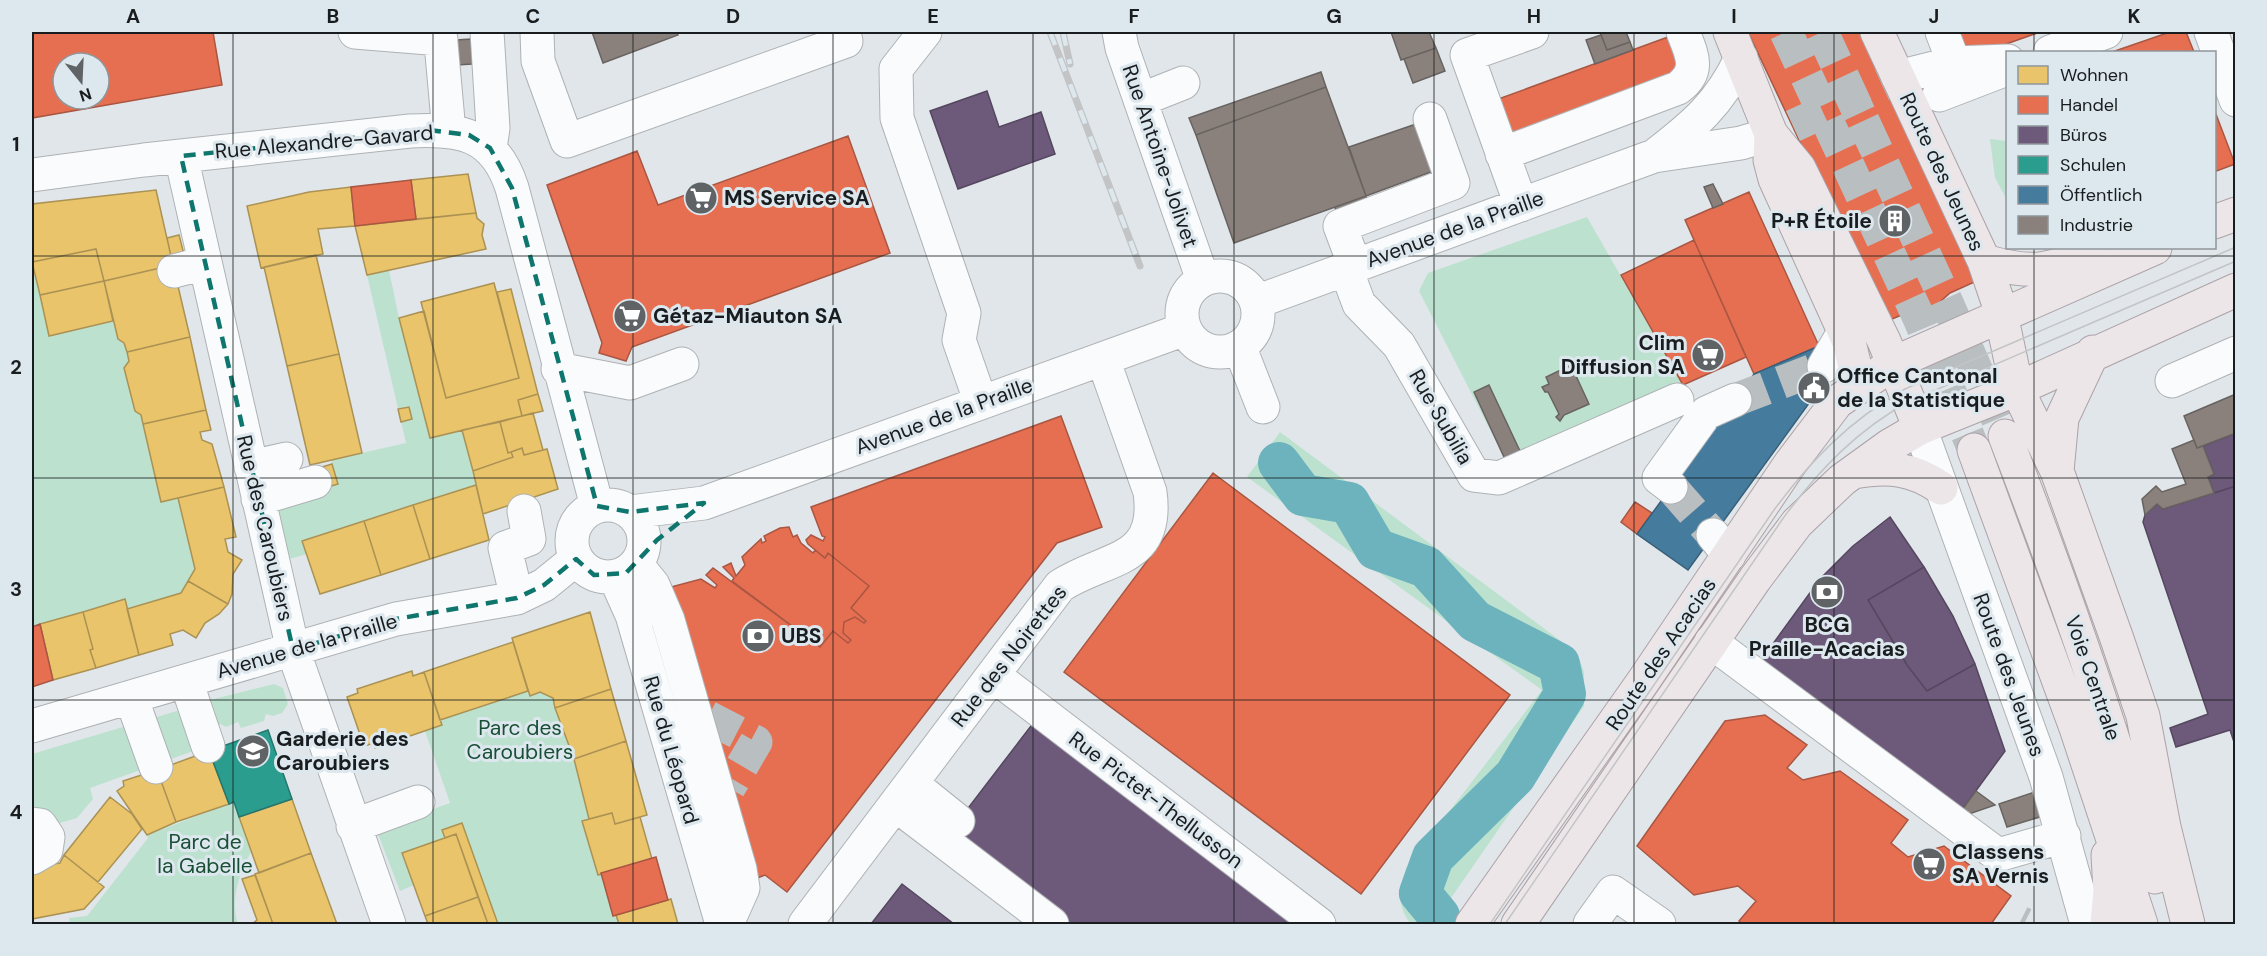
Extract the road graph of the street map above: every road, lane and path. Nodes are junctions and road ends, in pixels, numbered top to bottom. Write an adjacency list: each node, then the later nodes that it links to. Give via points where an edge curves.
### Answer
1 (355, 32): 13 (street)
2 (487, 32): 26 (street, via 493,128)
3 (537, 32): 4 (street, via 538,61 567,141 846,41)
4 (843, 32)
5 (925, 32): 57 (street, via 896,69 897,118 964,313 959,340)
6 (1119, 32): 21 (street, Rue Antoine-Jolivet)
7 (1532, 32): 27 (street, via 1467,55)
8 (1683, 32): 27 (street, via 1693,71 1678,88)
9 (1877, 32): 19 (main road, Route des Jeunes)
10 (1942, 32): 18 (street)
11 (2106, 32): 15 (street)
12 (2211, 32): 22 (street)
13 (440, 35): 25 (street)
14 (1735, 45): 24 (main road); 29 (street, Avenue de la Praille, via 1719,99)
15 (2053, 51)
16 (2006, 61): 18 (street)
17 (2006, 69): 18 (street)
18 (1946, 75): 19 (street)
19 (1893, 80): 36 (main road, Route des Jeunes)
20 (1183, 84): 21 (street)
21 (1140, 100): 38 (street, Rue Antoine-Jolivet)
22 (2235, 100)
23 (1430, 118): 37 (street, via 1453,183 1340,226)
24 (1782, 130): 29 (street, Avenue de la Praille, via 1741,142); 43 (main road, via 1770,160 1775,179); 48 (main road)
25 (449, 132): 26 (street, Rue Alexandre-Gavard, via 469,135); 28 (street, Rue Alexandre-Gavard, via 410,131)
26 (490, 148): 51 (street, Rue Alexandre-Gavard, via 506,169 512,188)
27 (1502, 154): 31 (street)
28 (181, 156): 30 (street, Rue Alexandre-Gavard); 63 (street, Rue des Caroubiers, via 189,267)
29 (1654, 156): 31 (street, Avenue de la Praille)
30 (32, 176)
31 (1521, 205): 37 (street, Avenue de la Praille)
32 (2235, 214): 33 (main road)
33 (2216, 221)
34 (2103, 249): 36 (main road, via 2039,271)
35 (2153, 249): 41 (main road, Route des Acacias)
36 (1984, 261): 41 (main road, Route des Jeunes)
37 (1351, 267): 40 (street, Avenue de la Praille); 55 (street, Rue Subilia, via 1359,304 1399,345 1474,475 1499,478)
38 (1203, 280): 40 (street, via 1215,276 1233,278 1247,287); 42 (street, via 1187,296 1182,316)
39 (2235, 290): 45 (main road, Route des Acacias)
40 (1256, 302): 44 (street, via 1257,324)
41 (2001, 314): 48 (main road, Route des Acacias); 54 (main road, Route des Jeunes)
42 (1185, 328): 44 (street, via 1196,344 1205,349 1216,352); 47 (street, Avenue de la Praille)
43 (1845, 332): 50 (street); 53 (main road, via 1856,371)
44 (1240, 348): 58 (street)
45 (2093, 352): 54 (main road, Route des Acacias); 64 (main road, via 2062,418)
46 (2235, 353): 52 (street)
47 (1103, 359): 57 (street, Avenue de la Praille); 79 (street, Rue des Noirettes, via 1150,492 1153,511 1149,528 1142,542 1128,555 1060,586)
48 (1894, 363): 53 (main road, Route des Acacias); 59 (main road)
49 (682, 364): 51 (street, via 630,383)
50 (1824, 366)
51 (558, 369): 71 (street, Rue Alexandre-Gavard)
52 (2172, 381)
53 (1853, 389): 99 (main road, Route des Acacias, via 1826,415 1721,545)
54 (2017, 389): 59 (main road, Route des Acacias); 64 (main road, Route des Jeunes)
55 (1677, 400)
56 (1735, 400): 67 (street, via 1706,412 1659,478)
57 (981, 403): 70 (street, Avenue de la Praille)
58 (1263, 408)
59 (1920, 428): 65 (main road, Route des Acacias); 68 (street, Route des Jeunes)
60 (2005, 436): 106 (main road, Voie Centrale, via 2108,721)
61 (1974, 450): 83 (main road, Voie Centrale)
62 (286, 459): 63 (street)
63 (251, 467): 69 (street, Rue des Caroubiers)
64 (2057, 471): 107 (main road, Route des Jeunes, via 2127,636 2164,827)
65 (1852, 472): 68 (main road, via 1896,468 1918,474); 77 (main road, Route des Acacias, via 1797,523)
66 (315, 482): 69 (street)
67 (1671, 487)
68 (1941, 488): 91 (street, Route des Jeunes)
69 (258, 499): 78 (street, Rue des Caroubiers)
70 (704, 503): 73 (street, Avenue de la Praille); 75 (street, Avenue de la Praille)
71 (597, 506): 73 (street, via 609,504); 74 (street, via 579,517 573,528 571,544)
72 (524, 511): 76 (street, via 529,539 505,548)
73 (630, 512): 75 (street, via 642,529 644,540)
74 (576, 559): 75 (street, via 594,575); 76 (street, Avenue de la Praille, via 544,585)
75 (631, 565): 94 (street, Rue du Léopard, via 632,615); 95 (street, via 653,585 668,620 725,796 743,888)
76 (516, 598): 78 (street, Avenue de la Praille, via 396,619)
77 (1711, 642): 91 (street, via 1998,855); 100 (main road, Route des Acacias)
78 (293, 650): 80 (street, Avenue de la Praille); 90 (street, Rue des Caroubiers)
79 (993, 675): 86 (street, Rue des Noirettes); 98 (street, Rue Pictet-Thellusson)
80 (186, 681): 81 (street, Avenue de la Praille); 84 (street)
81 (131, 697): 82 (street, Avenue de la Praille); 85 (street)
82 (32, 726)
83 (2076, 728): 104 (main road, via 2110,867); 105 (main road, Voie Centrale)
84 (208, 746)
85 (156, 767)
86 (904, 794): 88 (street); 96 (street, Rue des Noirettes); 97 (street)
87 (418, 802): 90 (street)
88 (958, 821)
89 (32, 824): 92 (street, via 40,825 48,837 46,850)
90 (353, 825): 93 (street, Rue des Caroubiers)
91 (2064, 837): 103 (street, Route des Jeunes)
92 (32, 858)
93 (389, 924)
94 (722, 924)
95 (728, 924)
96 (805, 924)
97 (1052, 924)
98 (1319, 924)
99 (1472, 924)
100 (1518, 924)
101 (1590, 924): 102 (street, via 1613,892)
102 (1659, 924)
103 (2087, 924)
104 (2107, 924)
105 (2141, 924)
106 (2169, 924)
107 (2188, 924)

